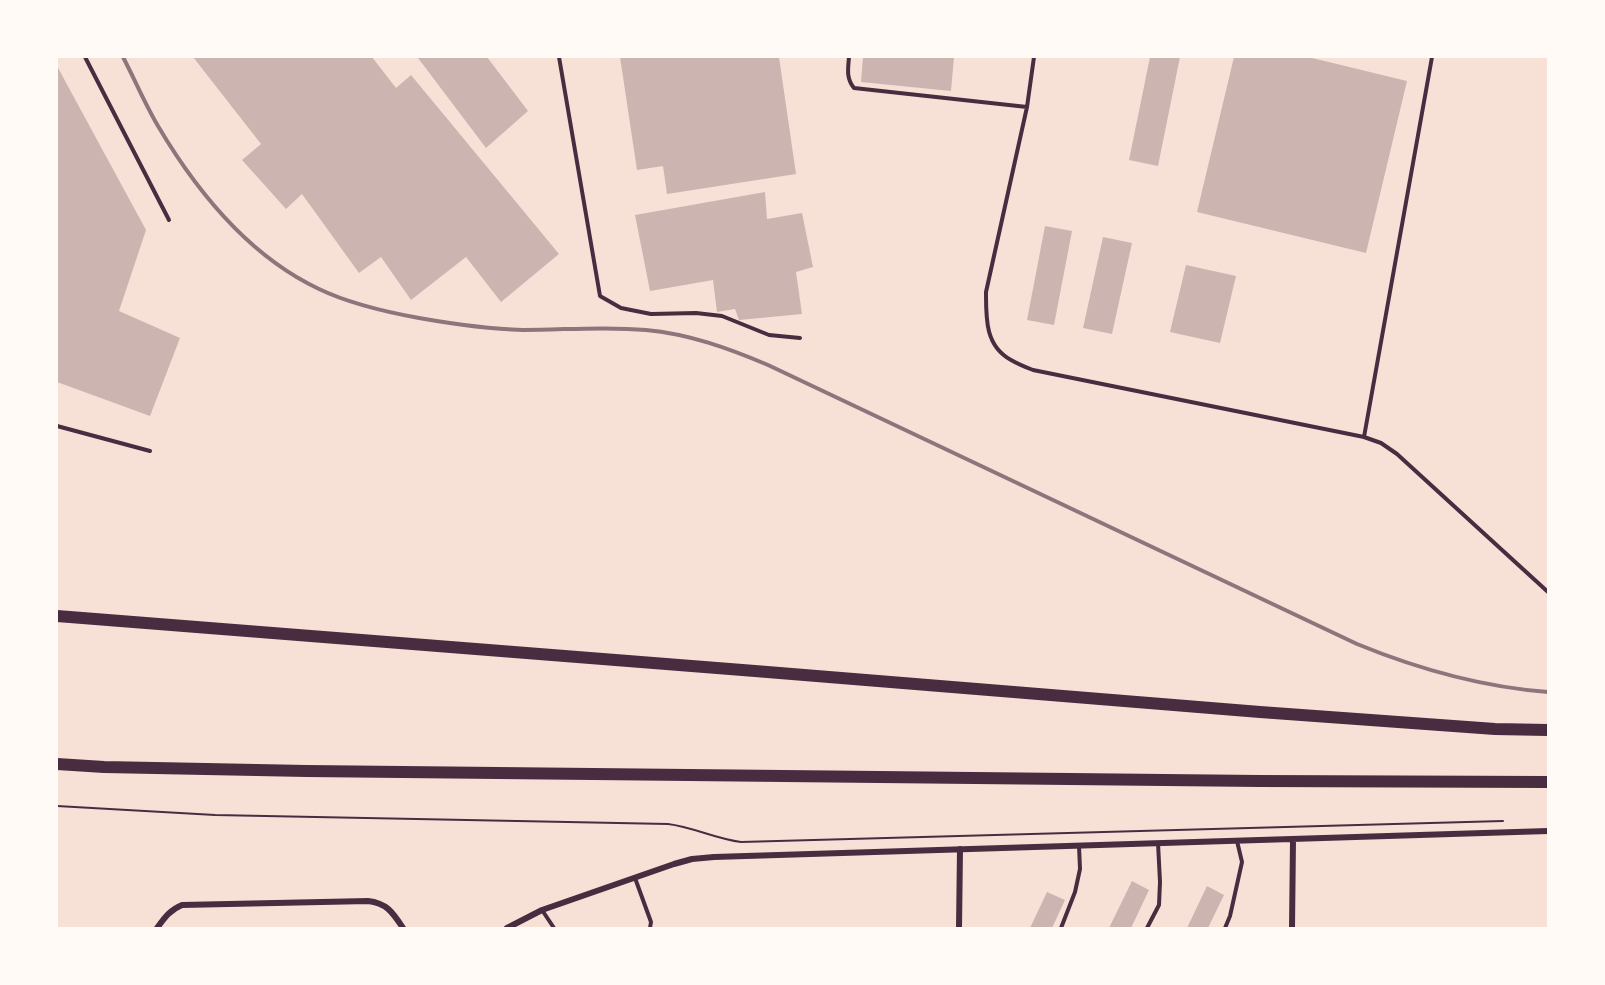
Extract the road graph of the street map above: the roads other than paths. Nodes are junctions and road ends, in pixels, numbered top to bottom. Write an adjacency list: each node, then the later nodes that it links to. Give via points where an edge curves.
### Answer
1 (85, 57): 7 (lane)
2 (559, 57): 8 (lane, via 600,296 621,308 651,314 722,316 769,335)
3 (849, 57): 6 (lane, via 847,72 855,88)
4 (1034, 57): 6 (lane)
5 (1432, 57): 10 (lane)
6 (1027, 107): 10 (lane, via 986,292 986,324 994,345 1009,359 1033,370)
7 (169, 219)
8 (800, 338)
9 (57, 426): 11 (lane)
10 (1364, 437): 12 (lane, via 1397,454)
11 (150, 451)
12 (1548, 592)
13 (57, 616): 14 (main road, via 1284,714)
14 (1548, 730)
15 (57, 764): 16 (main road, via 307,771)
16 (1548, 782)
17 (1548, 831): 18 (street)
18 (1293, 840): 19 (street); 34 (street)
19 (1237, 841): 20 (street); 33 (lane, via 1242,862)
20 (1158, 843): 21 (street); 32 (lane, via 1158,905)
21 (1079, 846): 22 (street); 31 (lane, via 1075,892)
22 (960, 849): 23 (street, via 714,857 674,864); 30 (street)
23 (635, 877): 24 (street); 29 (lane)
24 (542, 910): 27 (street); 28 (lane)
25 (157, 928): 26 (street, via 166,914 182,905 368,901 388,909)
26 (404, 928)
27 (507, 928)
28 (554, 928)
29 (650, 928)
30 (958, 928)
31 (1061, 928)
32 (1147, 928)
33 (1225, 928)
34 (1292, 928)

